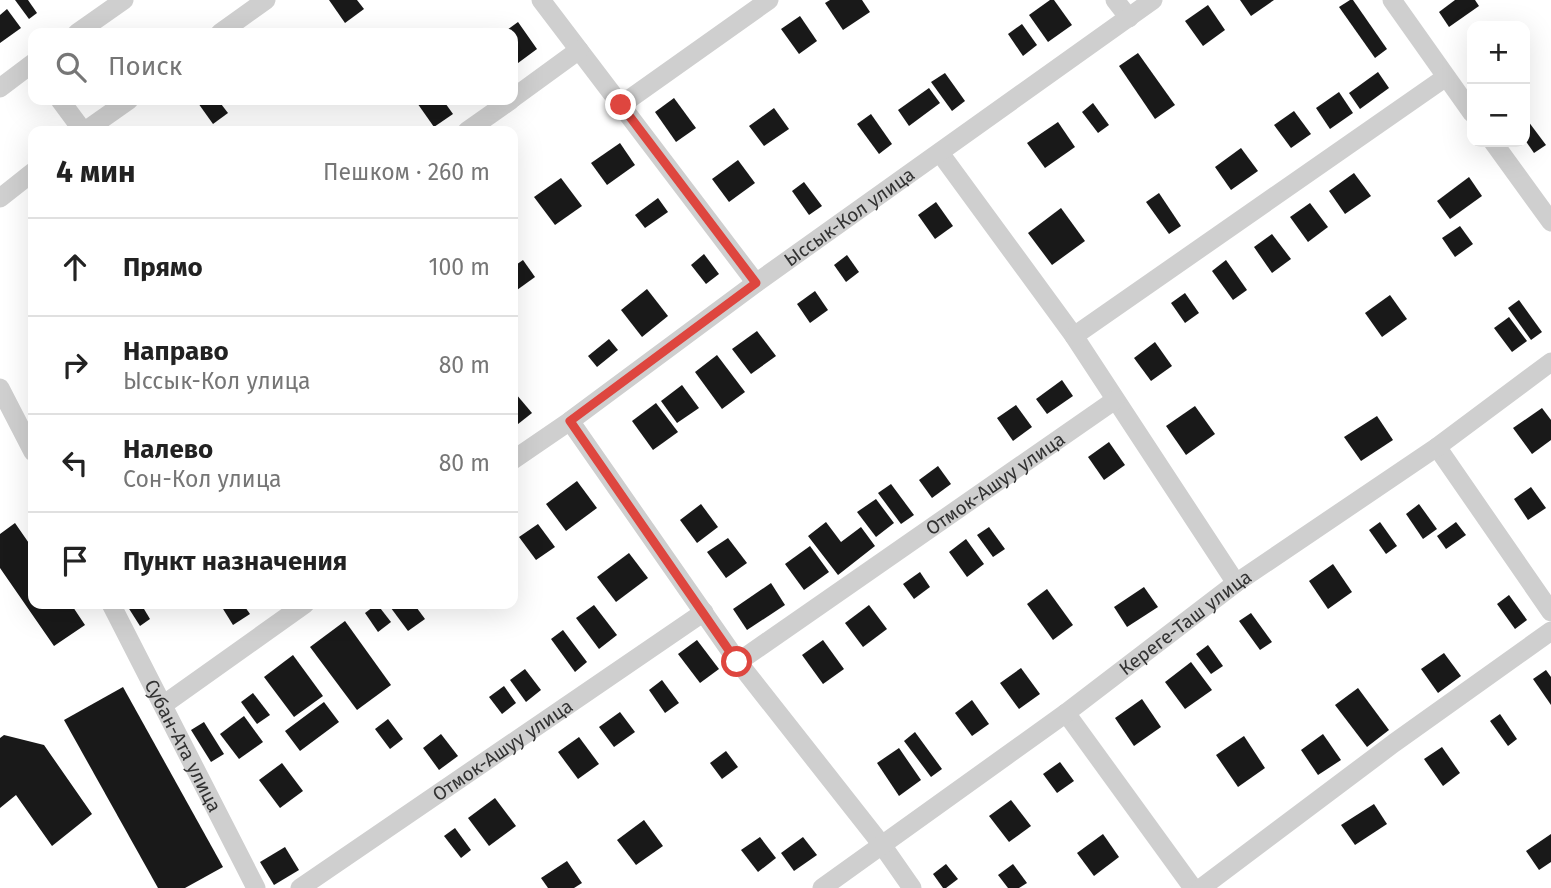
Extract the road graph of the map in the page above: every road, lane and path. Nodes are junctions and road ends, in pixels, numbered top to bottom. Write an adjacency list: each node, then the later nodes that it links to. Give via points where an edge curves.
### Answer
1 (124, 0): 9 (street)
2 (266, 0): 10 (street)
3 (541, 0): 11 (street)
4 (769, 0): 19 (street)
5 (1115, 0): 8 (street)
6 (1153, 0): 8 (street, Ыссык-Кол улица)
7 (1392, 0): 13 (street)
8 (1129, 18): 25 (street, Ыссык-Кол улица)
9 (83, 28)
10 (227, 28)
11 (579, 50): 15 (street); 19 (street)
12 (28, 68): 14 (street)
13 (1446, 76): 20 (street); 30 (street)
14 (0, 88)
15 (518, 95)
16 (64, 105): 21 (street)
17 (122, 105): 22 (street)
18 (504, 105): 23 (street)
19 (621, 105): 29 (street)
20 (1467, 106)
21 (80, 126)
22 (91, 126)
23 (474, 126)
24 (1497, 147): 28 (street)
25 (940, 153): 29 (street, Ыссык-Кол улица); 30 (street)
26 (28, 176): 27 (street)
27 (0, 198)
28 (1551, 222)
29 (756, 283): 34 (street, Ыссык-Кол улица)
30 (1074, 336): 33 (street)
31 (1551, 362): 36 (street, Кереге-Таш улица)
32 (0, 388): 35 (street)
33 (1115, 400): 38 (street); 44 (street, Отмок-Ашуу улица)
34 (570, 421): 37 (street, Ыссык-Кол улица); 41 (street)
35 (28, 442)
36 (1437, 447): 38 (street, Кереге-Таш улица); 42 (street)
37 (518, 457)
38 (1236, 583): 46 (street, Кереге-Таш улица)
39 (114, 609): 45 (street, Субан-Ата улица)
40 (298, 609): 45 (street)
41 (704, 612): 44 (street); 49 (street, Отмок-Ашуу улица)
42 (1551, 612)
43 (1551, 631): 53 (street)
44 (737, 662): 47 (street)
45 (163, 705): 48 (street, Субан-Ата улица)
46 (1066, 713): 47 (street, Кереге-Таш улица); 52 (street)
47 (882, 845): 50 (street, Кереге-Таш улица); 51 (street)
48 (256, 888)
49 (300, 888)
50 (822, 888)
51 (912, 888)
52 (1193, 888)
53 (1201, 888)

